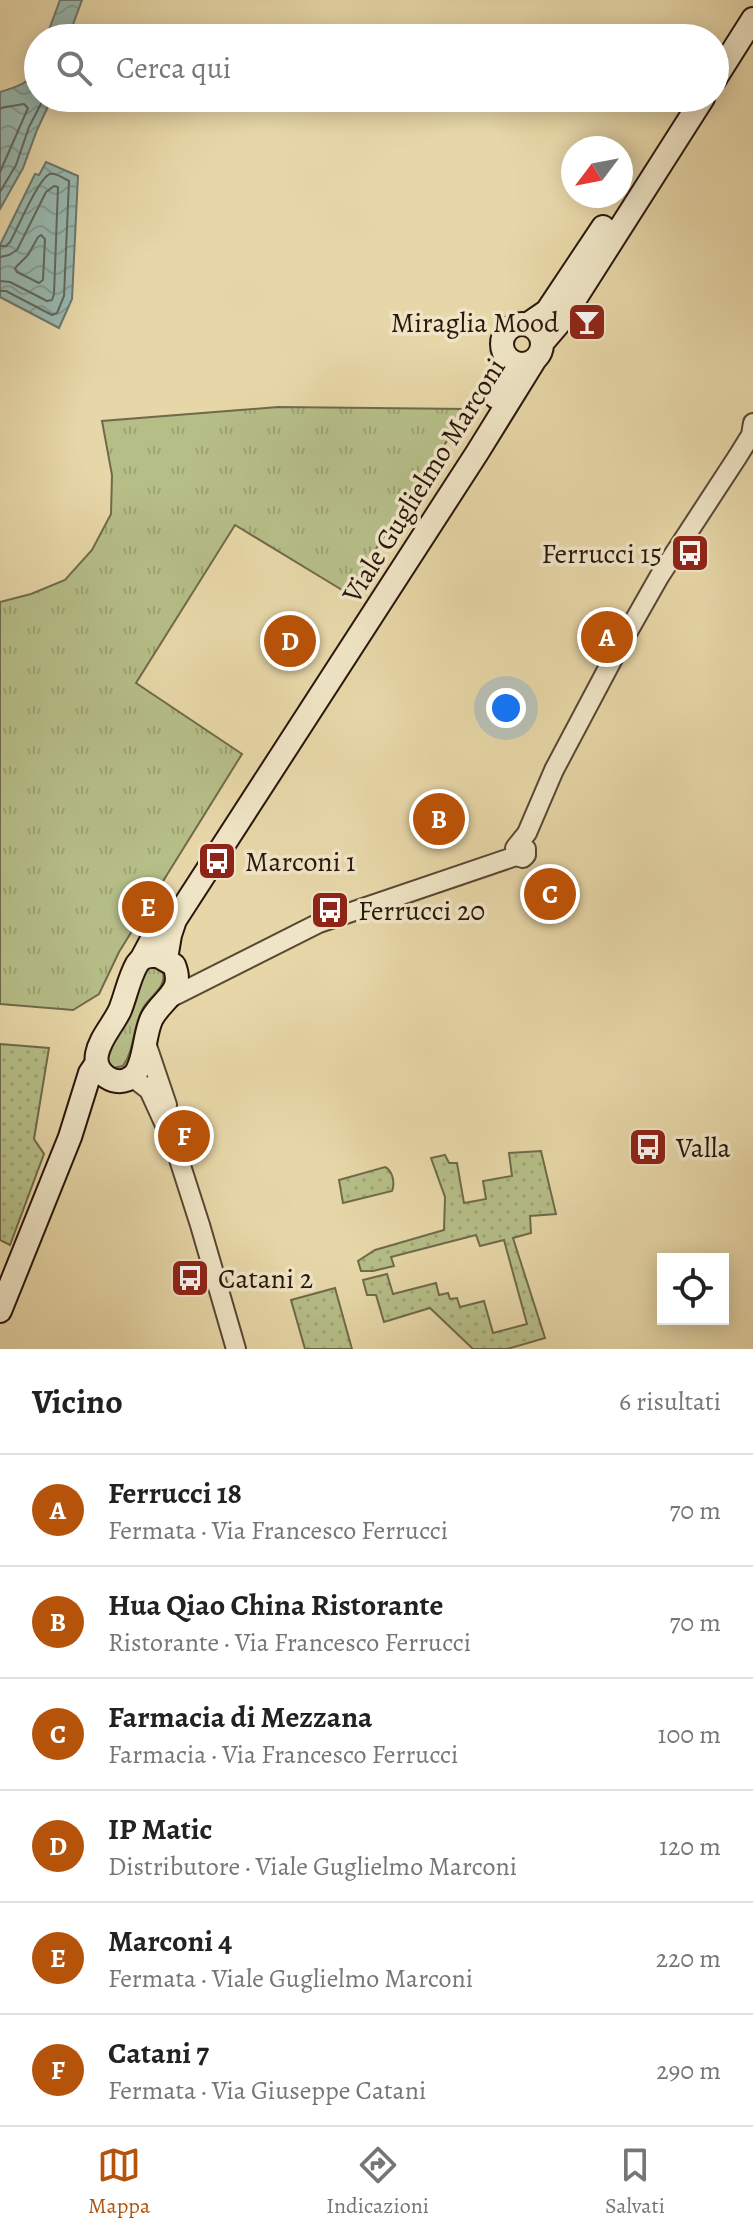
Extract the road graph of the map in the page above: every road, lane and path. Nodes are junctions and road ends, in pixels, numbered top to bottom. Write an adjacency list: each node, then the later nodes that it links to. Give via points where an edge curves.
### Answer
1 (749, 0): 3 (main road)
2 (753, 19): 4 (main road)
3 (729, 31)
4 (729, 57)
5 (677, 112): 7 (main road, Viale Guglielmo Marconi, via 547,311)
6 (694, 112): 8 (main road, Viale Guglielmo Marconi)
7 (528, 324): 8 (main road, Viale Guglielmo Marconi, via 536,329); 9 (main road, Viale Guglielmo Marconi, via 516,324 504,334 503,352)
8 (538, 351): 9 (main road, Viale Guglielmo Marconi, via 526,364); 13 (main road, Viale Guglielmo Marconi, via 175,920 170,935)
9 (511, 362): 11 (main road, Viale Guglielmo Marconi, via 503,387 171,904)
10 (753, 423): 12 (street, via 751,435 617,651 520,848 492,865 319,923)
11 (142, 958): 13 (main road, via 158,956); 16 (main road, Viale Guglielmo Marconi, via 100,1044)
12 (241, 963): 13 (street, via 184,974); 14 (street)
13 (172, 966): 14 (main road, Viale Guglielmo Marconi, via 178,982)
14 (166, 1000): 15 (main road, Viale Guglielmo Marconi, via 152,1018)
15 (145, 1040): 16 (main road, Viale Guglielmo Marconi, via 140,1066); 17 (street)
16 (113, 1074): 17 (street, via 149,1090); 18 (main road, via 90,1073)
17 (175, 1147): 19 (street)
18 (0, 1311)
19 (236, 1349)

